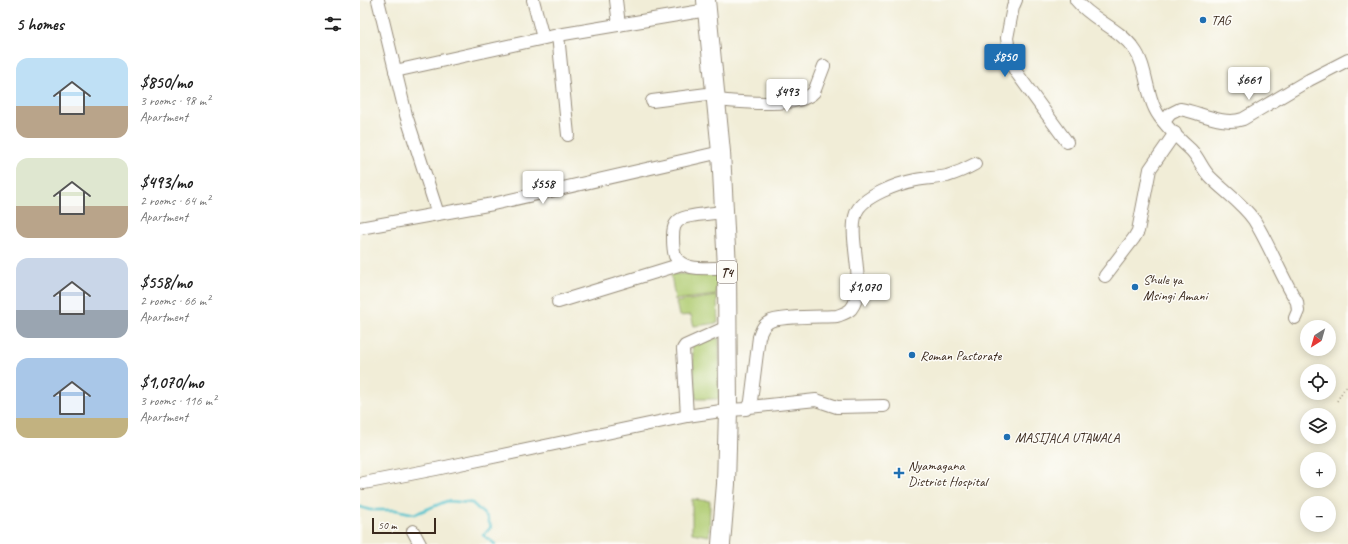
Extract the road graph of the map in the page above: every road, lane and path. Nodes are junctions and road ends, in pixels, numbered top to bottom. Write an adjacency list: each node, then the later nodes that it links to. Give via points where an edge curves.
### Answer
1 (378, 0): 12 (street)
2 (533, 0): 9 (street)
3 (616, 0): 7 (street)
4 (1016, 0): 18 (street, via 1007,38 1011,63)
5 (1076, 0): 15 (street, via 1085,11 1122,36 1134,48 1140,57 1154,108)
6 (706, 5): 7 (street); 13 (highway, T4)
7 (619, 25): 8 (street)
8 (558, 35): 9 (street); 17 (street)
9 (543, 38): 12 (street)
10 (1348, 60): 15 (street, via 1243,119 1229,122 1180,109 1170,114)
11 (824, 66): 13 (street, via 812,95 800,100 765,104)
12 (395, 71): 22 (street, via 406,115)
13 (715, 97): 14 (street); 19 (highway, T4)
14 (652, 101)
15 (1164, 122): 16 (street)
16 (1175, 133): 26 (street, via 1150,169 1138,231); 28 (street, via 1196,155 1203,170 1244,206 1254,221 1297,302 1298,311)
17 (568, 135)
18 (1067, 142)
19 (721, 152): 21 (highway, T4); 22 (street, via 493,204)
20 (975, 164): 33 (street, via 947,176 917,179 900,184 873,196 860,206 856,212 854,227 857,298 850,310 837,316 782,318 765,325 759,337)
21 (724, 212): 24 (street, via 682,218 675,223 675,256); 25 (highway, T4)
22 (438, 214): 23 (street)
23 (360, 228)
24 (682, 264): 25 (street, via 692,267); 27 (street)
25 (727, 268): 29 (highway, T4)
26 (1105, 276)
27 (558, 302)
28 (1295, 318)
29 (727, 327): 34 (highway, T4); 35 (street, via 683,349)
30 (1348, 386): 31 (path)
31 (1337, 401)
32 (884, 406): 33 (street, via 837,407 816,400)
33 (749, 407): 34 (street)
34 (728, 410): 35 (street); 39 (highway, T4)
35 (687, 416): 36 (street)
36 (364, 483)
37 (413, 531): 38 (street)
38 (420, 544)
39 (721, 544)

